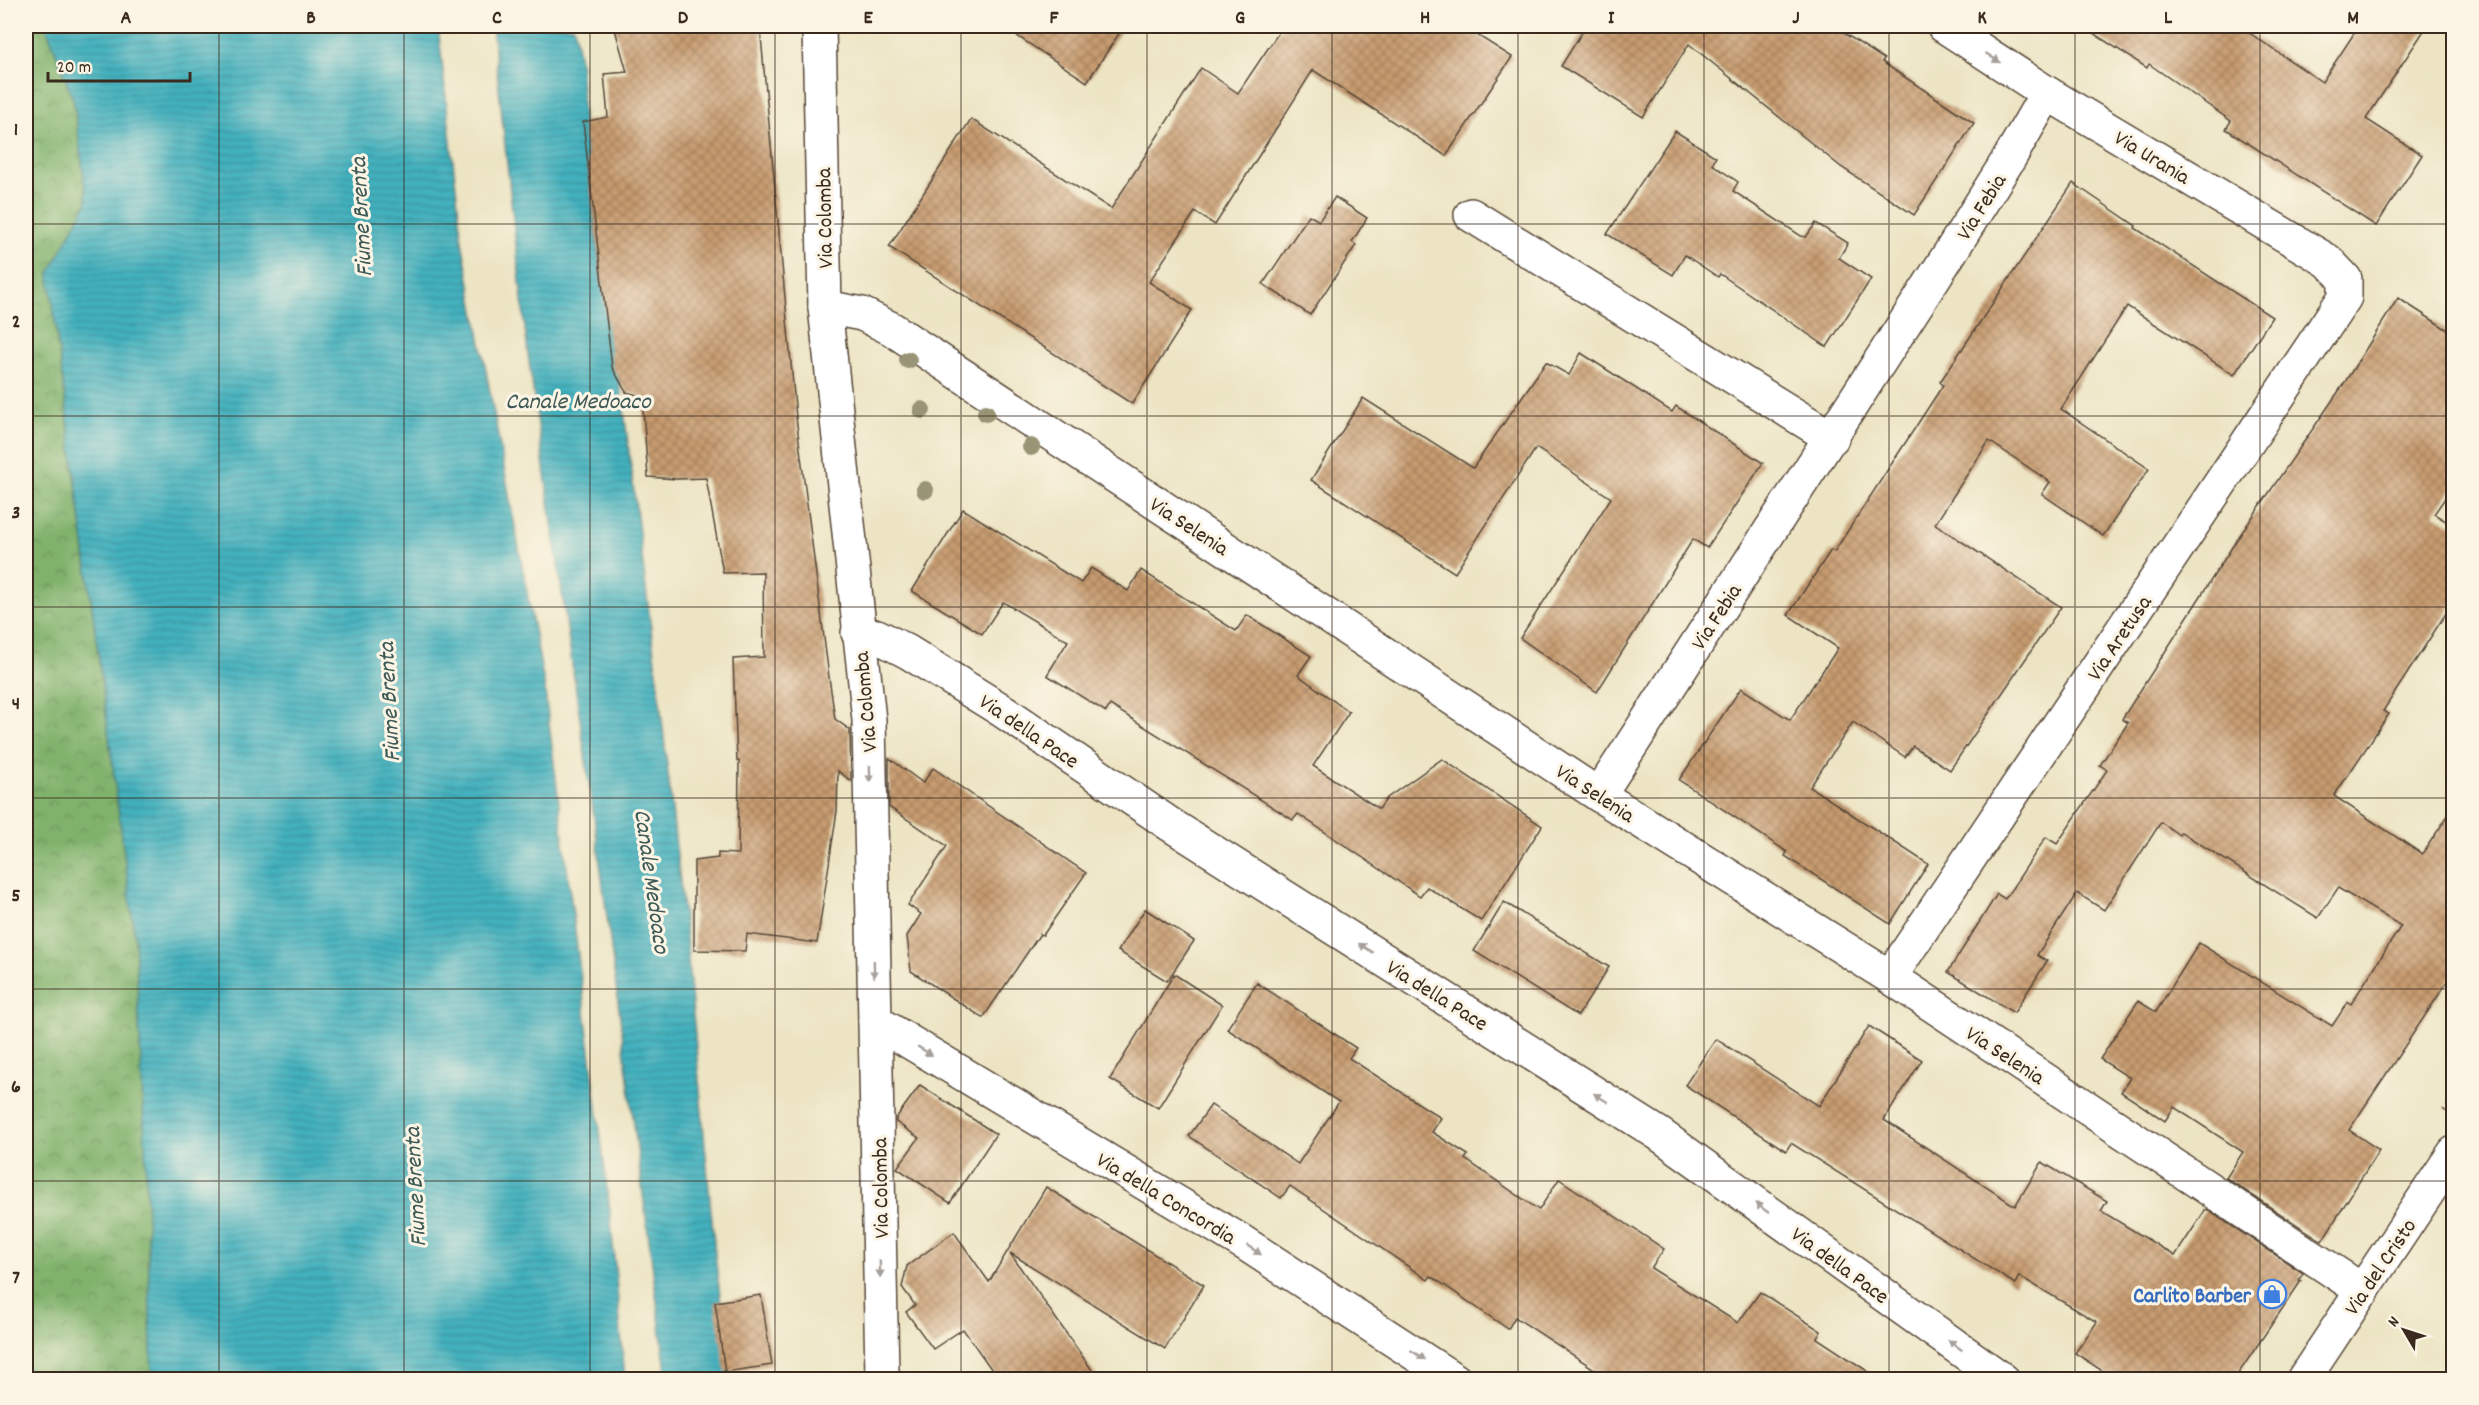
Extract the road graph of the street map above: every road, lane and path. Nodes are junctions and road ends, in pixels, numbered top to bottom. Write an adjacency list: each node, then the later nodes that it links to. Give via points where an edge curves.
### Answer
1 (819, 26): 6 (street, Via Colomba)
2 (1944, 26): 3 (street, Via Urania, one-way to 3)
3 (2047, 93): 5 (street, Via Urania, via 2328,261 2345,279); 7 (street, Via Febia)
4 (1471, 215): 7 (street)
5 (2345, 297): 10 (street, Via Aretusa)
6 (825, 307): 8 (street, Via Colomba); 9 (street, Via Selenia, via 862,314 892,328)
7 (1832, 438): 9 (street, Via Febia)
8 (858, 633): 11 (street, Via Colomba, one-way to 11, via 869,720); 18 (street, Via della Pace, one-way to 8, via 1659,1134 1171,825 993,705 908,652 877,636)
9 (1599, 795): 10 (street, Via Selenia)
10 (1890, 977): 13 (street, Via Selenia)
11 (875, 1021): 16 (street, Via Colomba, one-way to 16); 17 (street, Via della Concordia, one-way to 17, via 1244,1243)
12 (2454, 1153): 13 (street, Via del Cristo)
13 (2363, 1291): 19 (street, Via del Cristo)
14 (26, 1355): 15 (path)
15 (28, 1380)
16 (885, 1380)
17 (1455, 1380)
18 (2003, 1380)
19 (2303, 1380)

